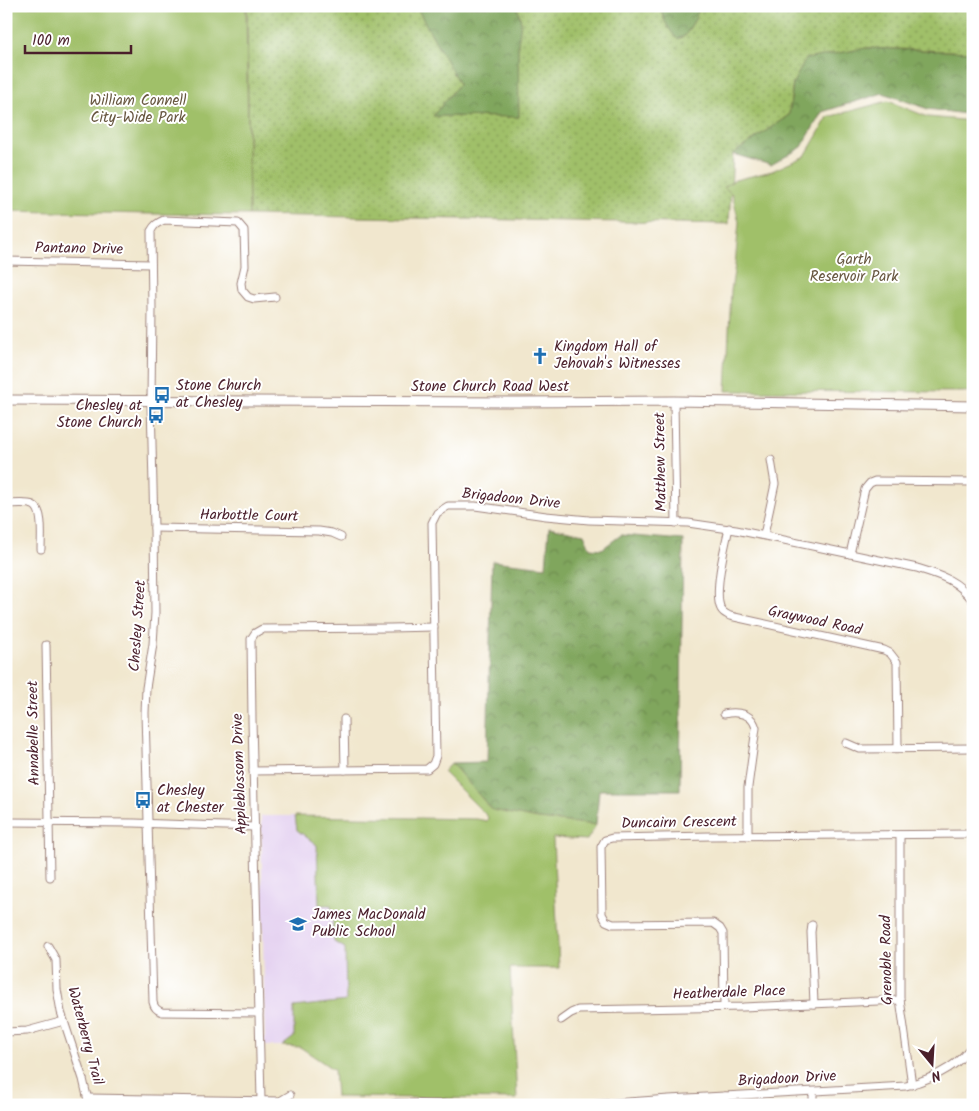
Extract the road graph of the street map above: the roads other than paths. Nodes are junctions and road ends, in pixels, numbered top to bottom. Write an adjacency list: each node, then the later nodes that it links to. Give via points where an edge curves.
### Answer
1 (6, 261): 2 (street, Pantano Drive)
2 (151, 264): 3 (street, Chesley Street, via 151,231 156,223 164,220 238,223 244,230 242,290 254,299); 5 (street, Chesley Street)
3 (275, 297)
4 (6, 400): 5 (main road, Stone Church Road West)
5 (150, 401): 6 (main road, Stone Church Road West); 12 (street, Chesley Street)
6 (674, 401): 7 (main road, Stone Church Road West); 11 (street, Matthew Street)
7 (973, 406)
8 (771, 460): 14 (street, via 775,484)
9 (973, 482): 17 (street, via 870,483 865,489)
10 (6, 504): 16 (street, via 29,504 38,508)
11 (676, 523): 13 (street, Brigadoon Drive); 19 (street, Brigadoon Drive, via 589,520 488,507 448,506 437,513 432,523)
12 (154, 528): 15 (street, Harbottle Court, via 319,531); 30 (street, Chesley Street, via 155,613 145,713)
13 (729, 528): 14 (street, Brigadoon Drive); 24 (street, Graywood Road, via 720,571 719,604 722,611 730,616 890,653 897,662)
14 (764, 535): 17 (street, Brigadoon Drive)
15 (341, 537)
16 (41, 549)
17 (850, 554): 18 (street, Brigadoon Drive, via 944,576 956,583)
18 (973, 601)
19 (434, 626): 26 (street, Brigadoon Drive, via 434,764 427,769); 27 (street, Appleblossom Drive, via 262,629 255,633 250,644)
20 (46, 645): 29 (street, Annabelle Street)
21 (724, 714): 34 (street, via 747,715 756,728 748,787)
22 (344, 719): 26 (street)
23 (846, 743): 24 (street, via 860,749)
24 (898, 748): 25 (street)
25 (973, 748)
26 (345, 770): 27 (street, Brigadoon Drive)
27 (253, 771): 31 (street, Appleblossom Drive)
28 (6, 822): 29 (street)
29 (49, 822): 30 (street); 35 (street)
30 (147, 824): 31 (street); 41 (street, Chesley Street, via 154,1007 162,1012)
31 (255, 827): 41 (street, Appleblossom Drive)
32 (973, 834): 33 (street, Duncairn Crescent)
33 (900, 835): 34 (street, Duncairn Crescent); 38 (street, Grenoble Road)
34 (748, 836): 40 (street, Duncairn Crescent, via 612,838 604,840 602,847 602,914 606,921 613,924 713,923 720,928 723,933)
35 (50, 877)
36 (812, 925): 39 (street)
37 (48, 946): 43 (street, Waterberry Trail, via 56,960 57,989)
38 (900, 1000): 39 (street, Heatherdale Place); 46 (street, Grenoble Road)
39 (814, 1004): 40 (street, Heatherdale Place)
40 (724, 1006): 42 (street, Heatherdale Place, via 578,1010)
41 (259, 1014): 50 (street, Appleblossom Drive)
42 (561, 1020)
43 (64, 1021): 44 (street, via 27,1031); 51 (street, Waterberry Trail)
44 (6, 1032)
45 (973, 1043): 46 (street, Brigadoon Drive, via 954,1064 934,1077)
46 (912, 1085): 47 (street, Brigadoon Drive)
47 (812, 1092): 49 (street, Brigadoon Drive); 58 (street)
48 (290, 1095): 50 (street, via 280,1101)
49 (725, 1096): 52 (street, Brigadoon Drive); 57 (street)
50 (261, 1100): 51 (street)
51 (89, 1101)
52 (633, 1103): 56 (street, Brigadoon Drive)
53 (466, 1104): 54 (street); 55 (street)
54 (389, 1105)
55 (485, 1105)
56 (587, 1105)
57 (725, 1105)
58 (813, 1105)

